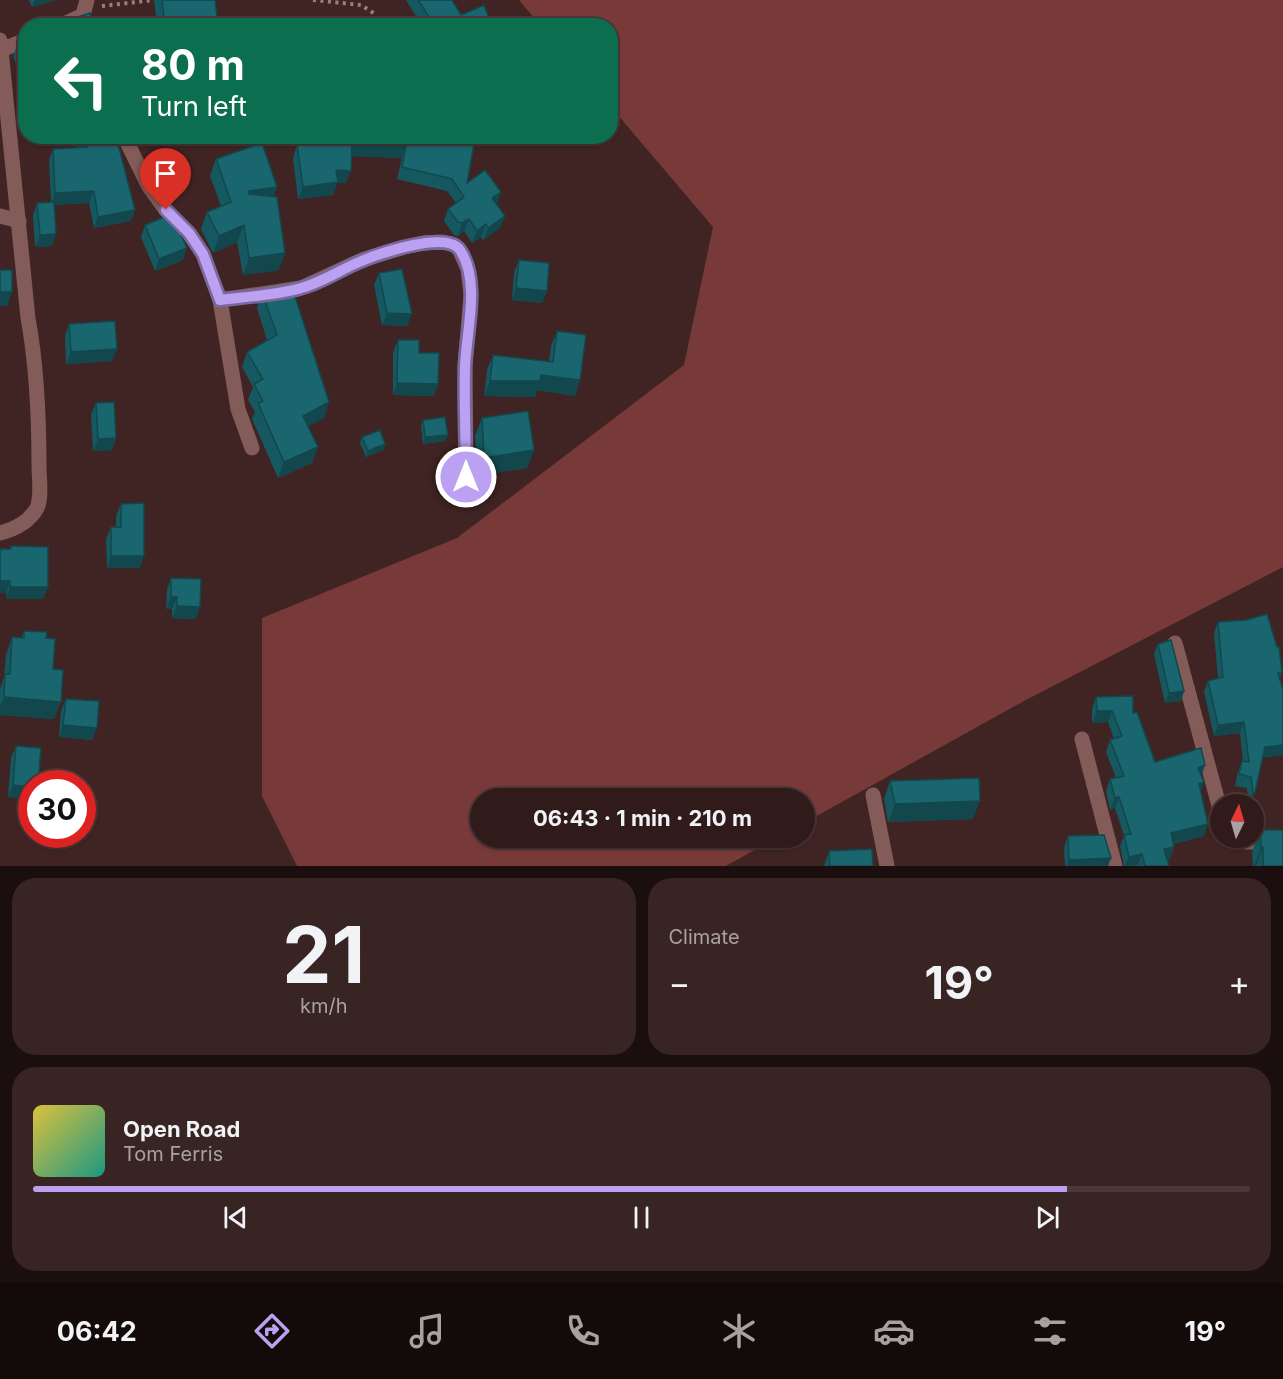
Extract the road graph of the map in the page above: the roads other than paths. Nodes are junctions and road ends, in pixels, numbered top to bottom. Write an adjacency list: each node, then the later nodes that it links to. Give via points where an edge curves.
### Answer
1 (18, 42): 2 (street)
2 (1, 45): 5 (street)
3 (128, 144): 6 (street, via 148,185 203,254)
4 (0, 216): 5 (street)
5 (19, 221): 9 (street, via 39,421 38,505 27,522)
6 (220, 300): 7 (street, via 238,409); 8 (street, via 301,288 362,260 404,247 442,242 455,245 468,269 471,295 465,366)
7 (252, 448)
8 (466, 477)
9 (0, 533)
10 (1175, 643): 12 (street)
11 (1082, 739): 17 (street)
12 (1216, 794)
13 (873, 795): 16 (street)
14 (1264, 842): 15 (street)
15 (1283, 842)
16 (886, 866)
17 (1115, 866)

